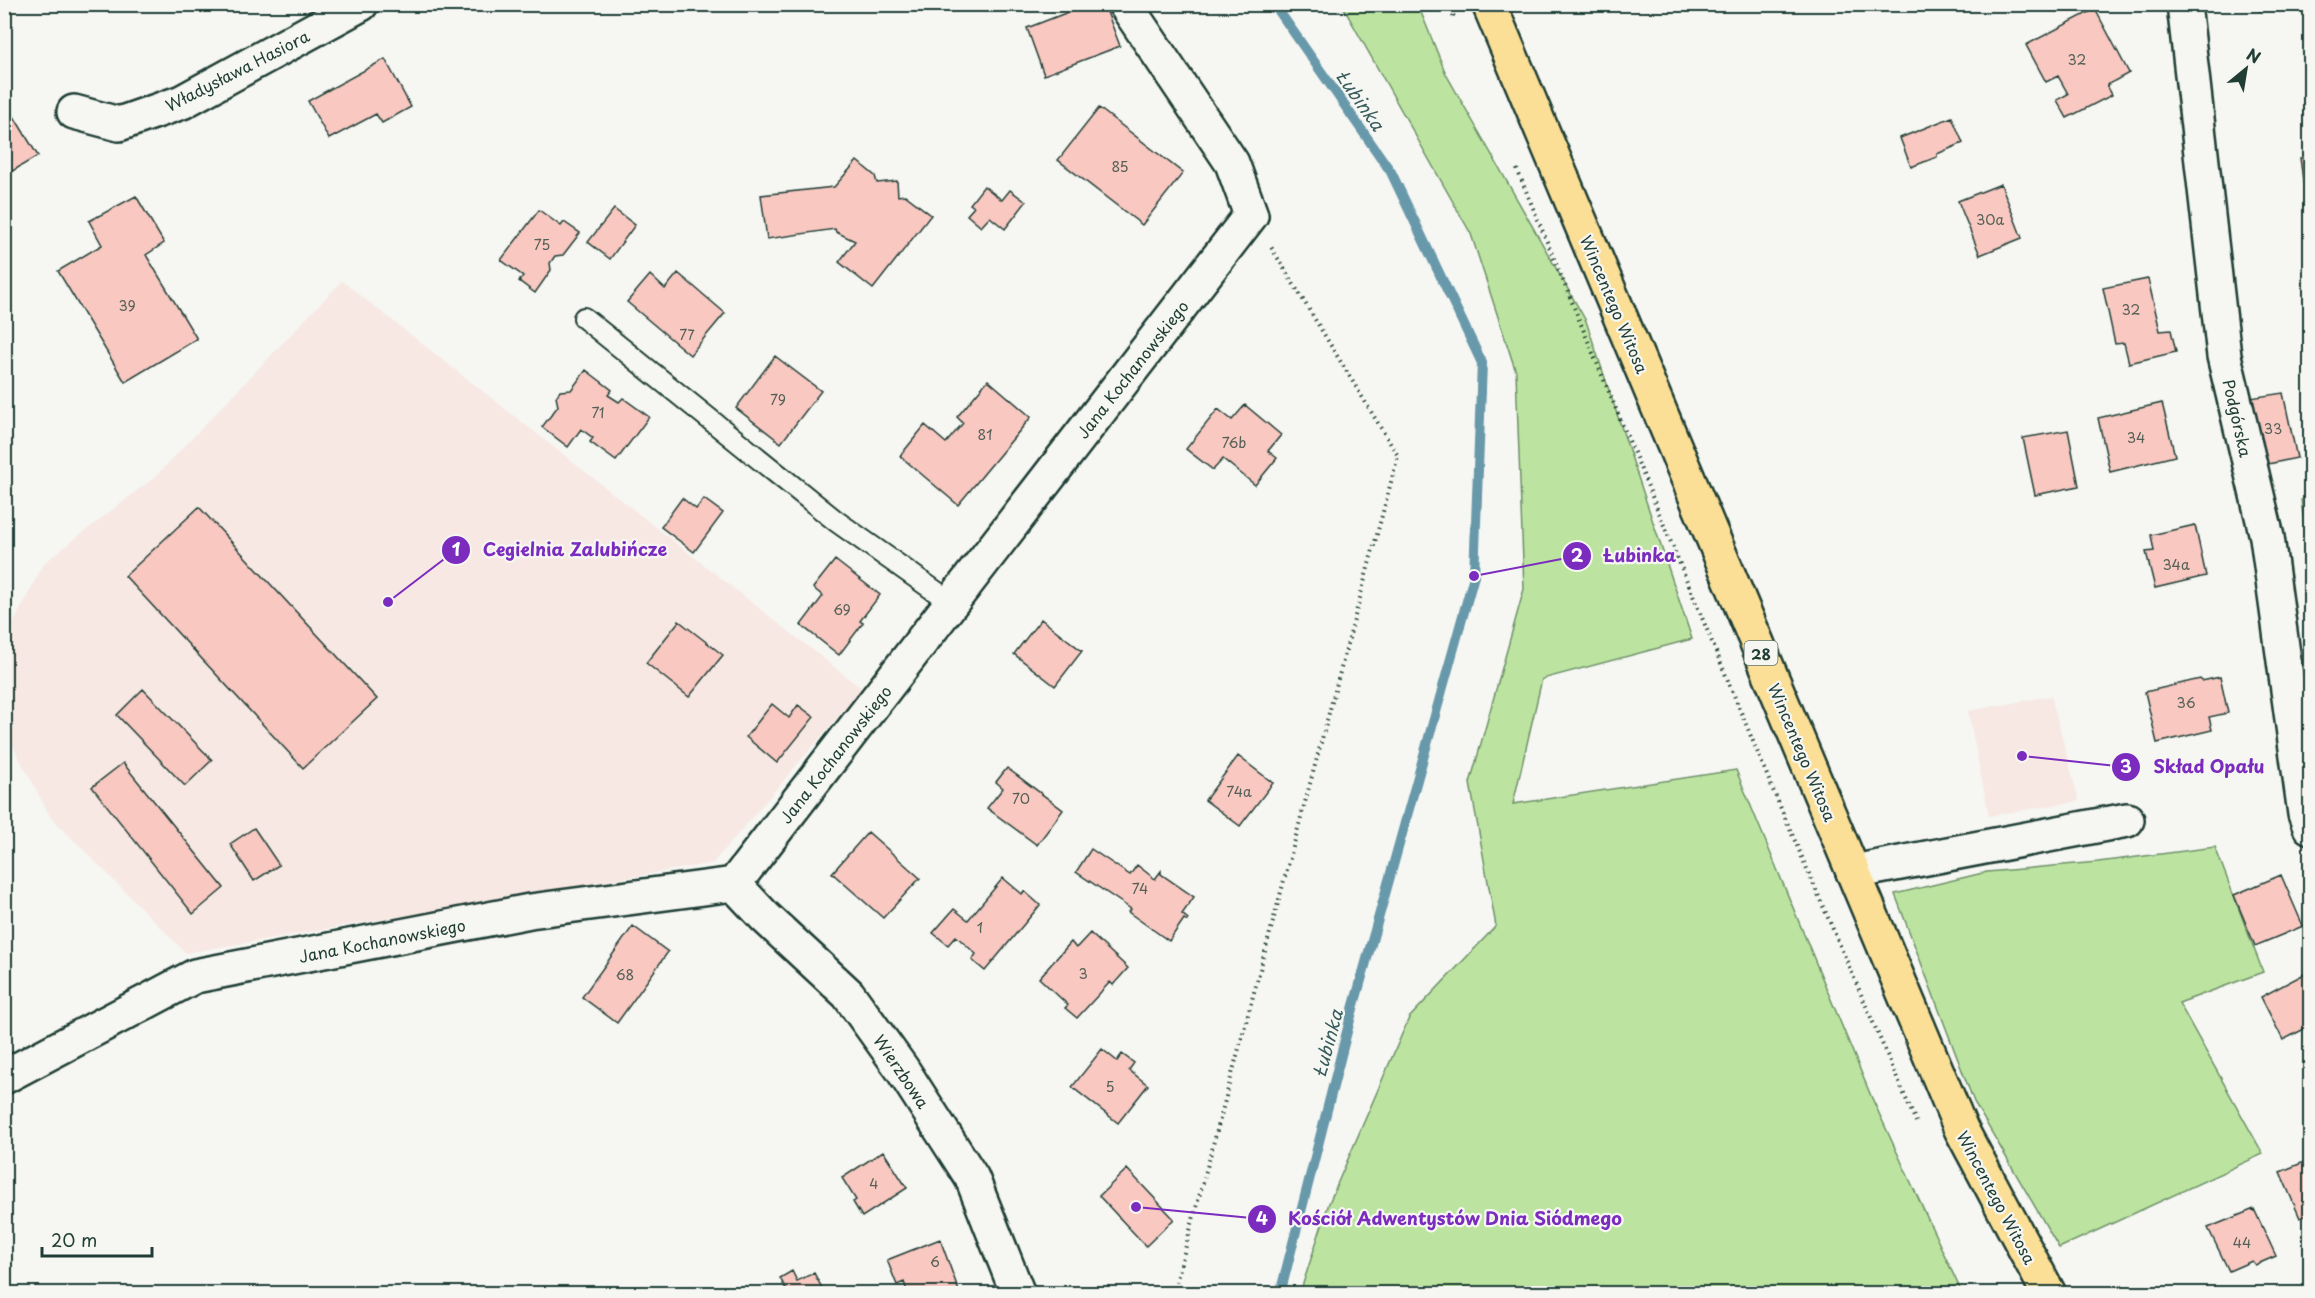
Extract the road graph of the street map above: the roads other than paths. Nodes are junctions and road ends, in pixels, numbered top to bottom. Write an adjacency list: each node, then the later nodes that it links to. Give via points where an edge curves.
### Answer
1 (361, 4): 5 (street, Władysława Hasiora, via 182,102 119,124)
2 (1125, 4): 7 (street, Jana Kochanowskiego, via 1232,163 1251,215)
3 (1489, 4): 10 (main road, Wincentego Witosa / 28)
4 (2184, 4): 9 (street, Podgórska, via 2224,356 2266,537)
5 (74, 112)
6 (584, 318): 7 (lane, via 836,520)
7 (952, 603): 11 (street, Jana Kochanowskiego)
8 (2127, 820): 10 (street)
9 (2310, 827)
10 (1853, 872): 14 (main road, Wincentego Witosa / 28, via 1961,1129)
11 (734, 884): 12 (street, Jana Kochanowskiego, via 530,911 195,976); 13 (street, Wierzbowa, via 848,994 902,1069 972,1178)
12 (4, 1077)
13 (1018, 1293)
14 (2049, 1293)

